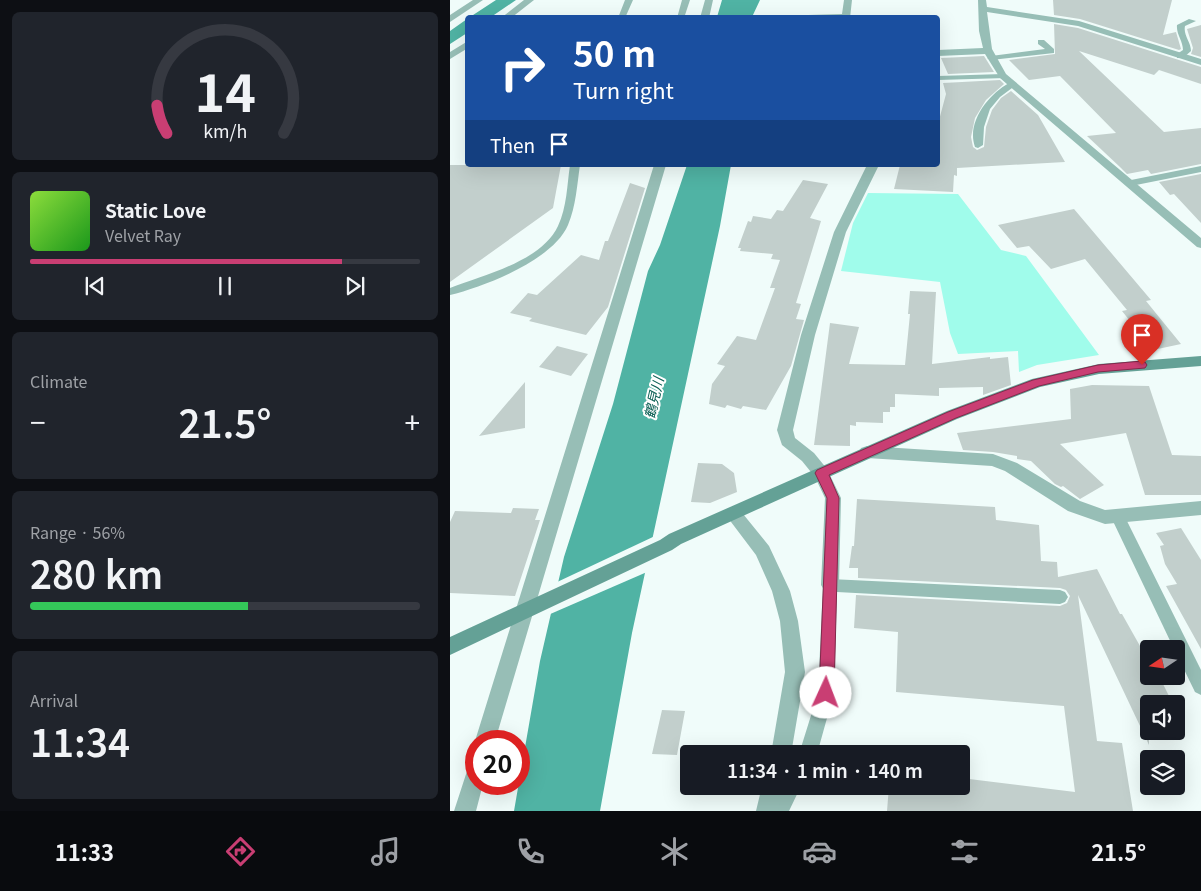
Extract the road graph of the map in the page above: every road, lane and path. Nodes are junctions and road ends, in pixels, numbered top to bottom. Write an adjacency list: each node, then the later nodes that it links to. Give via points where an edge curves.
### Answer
1 (479, 0): 13 (street)
2 (530, 0): 8 (street)
3 (629, 0): 9 (lane)
4 (686, 0): 10 (lane)
5 (709, 0): 11 (street)
6 (848, 0): 12 (street)
7 (982, 4): 18 (street); 20 (street, via 1078,24)
8 (509, 15)
9 (622, 15)
10 (681, 15)
11 (705, 15)
12 (846, 15)
13 (450, 19)
14 (1192, 21): 20 (lane, via 1182,25 1180,31 1187,51)
15 (1042, 42): 18 (lane, via 1051,51)
16 (455, 49): 19 (street)
17 (940, 53): 18 (street)
18 (989, 55): 22 (street)
19 (450, 56)
20 (1180, 56): 21 (street)
21 (1201, 62)
22 (1003, 76): 23 (lane); 24 (street)
23 (940, 78)
24 (1012, 85): 25 (lane, via 1002,89 983,113 977,132); 30 (street)
25 (978, 145)
26 (575, 167): 32 (lane, via 564,224 557,238 534,257)
27 (659, 167): 41 (street)
28 (872, 167): 35 (street, via 840,232 808,335 784,430 788,441)
29 (1201, 169): 30 (lane)
30 (1131, 183): 31 (street)
31 (1201, 244)
32 (450, 292)
33 (1201, 361): 34 (street, via 1098,368 1037,383)
34 (867, 452): 35 (street); 38 (street, via 993,460 1011,466 1089,513)
35 (822, 473): 37 (street); 39 (street, via 833,498)
36 (1201, 508): 38 (street)
37 (732, 514): 41 (street); 45 (street, via 763,551 781,591 789,621 795,672)
38 (1118, 517): 43 (lane)
39 (830, 584): 40 (lane); 46 (lane, via 826,693)
40 (1060, 598)
41 (531, 609): 42 (street); 44 (street)
42 (450, 646)
43 (1201, 687)
44 (490, 730)
45 (783, 745)
46 (811, 745)
47 (470, 795): 50 (street)
48 (771, 795): 51 (street)
49 (787, 795): 52 (lane)
50 (465, 811)
51 (767, 811)
52 (779, 811)

